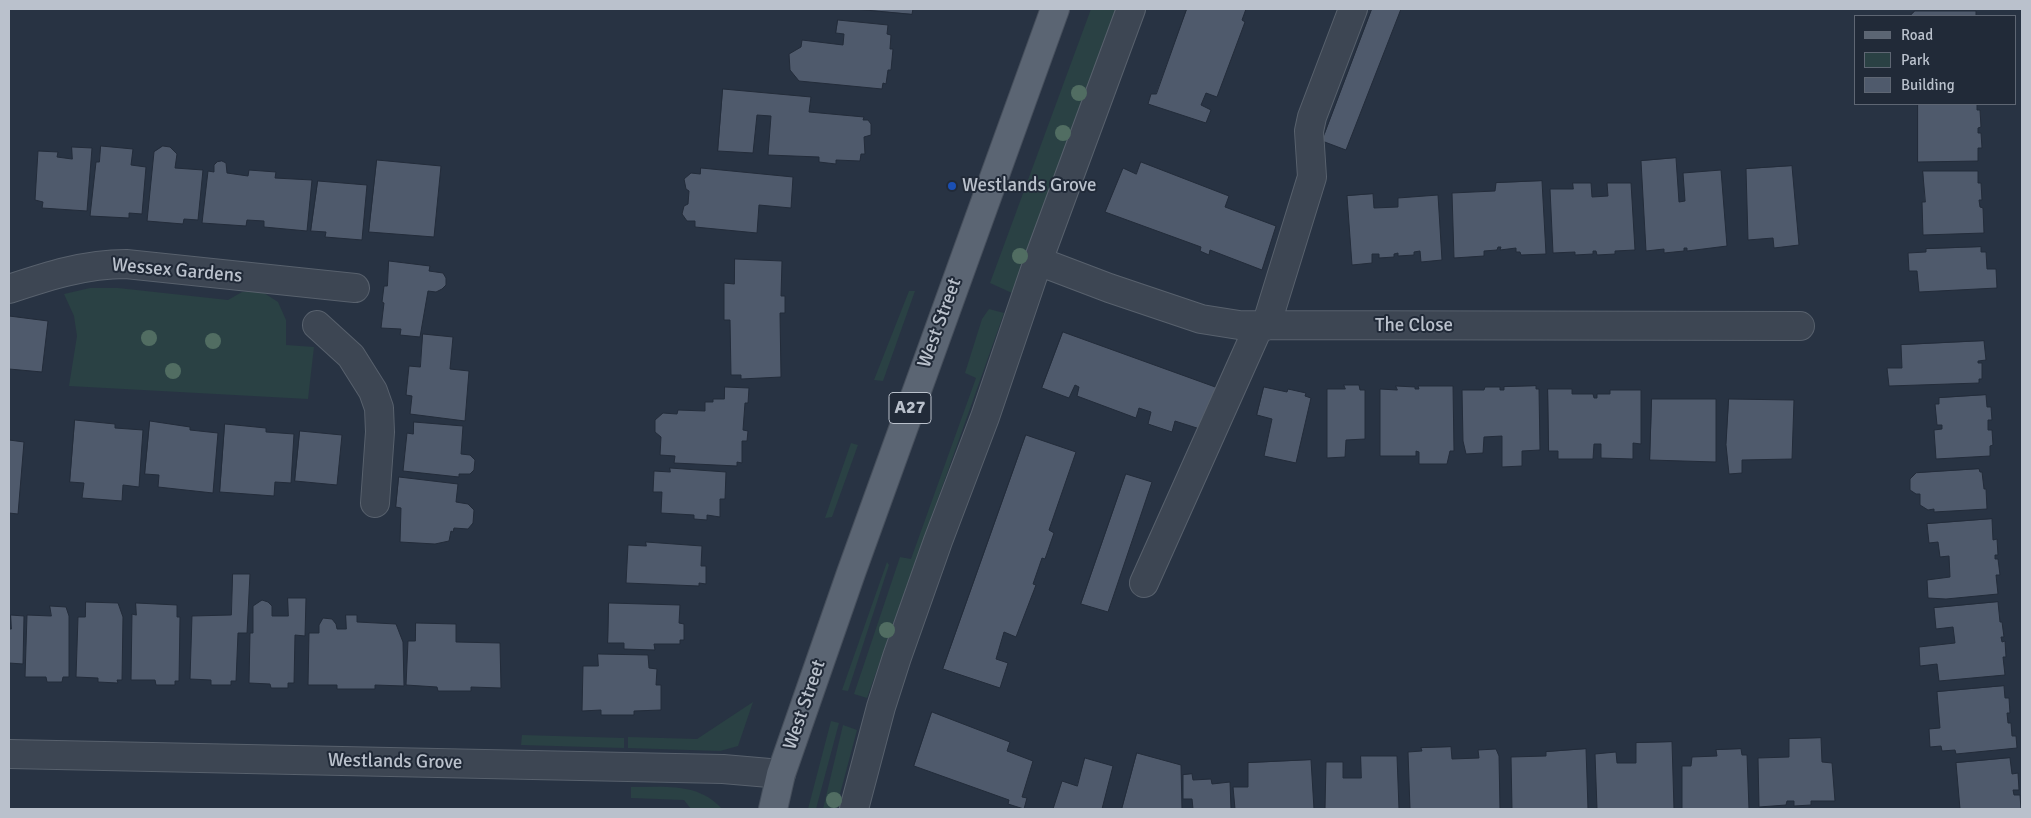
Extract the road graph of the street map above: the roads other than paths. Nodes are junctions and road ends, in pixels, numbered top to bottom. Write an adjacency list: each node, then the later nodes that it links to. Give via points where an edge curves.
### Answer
1 (1055, 9): 13 (main road, West Street / A27, via 857,554)
2 (1131, 9): 4 (street)
3 (1353, 9): 8 (street, via 1312,117 1312,177)
4 (1038, 261): 8 (street, The Close, via 1201,319 1239,326); 15 (street, via 897,657)
5 (319, 284): 6 (street, Wessex Gardens); 7 (street, Wessex Gardens, via 104,264 78,268); 10 (street, via 316,331 351,356 373,391 379,408)
6 (355, 288)
7 (9, 289)
8 (1262, 326): 9 (street, The Close); 11 (street)
9 (1800, 326)
10 (375, 503)
11 (1144, 583)
12 (9, 754): 13 (street, Westlands Grove, via 723,769)
13 (781, 774): 14 (main road, West Street / A27)
14 (773, 809)
15 (854, 809)

